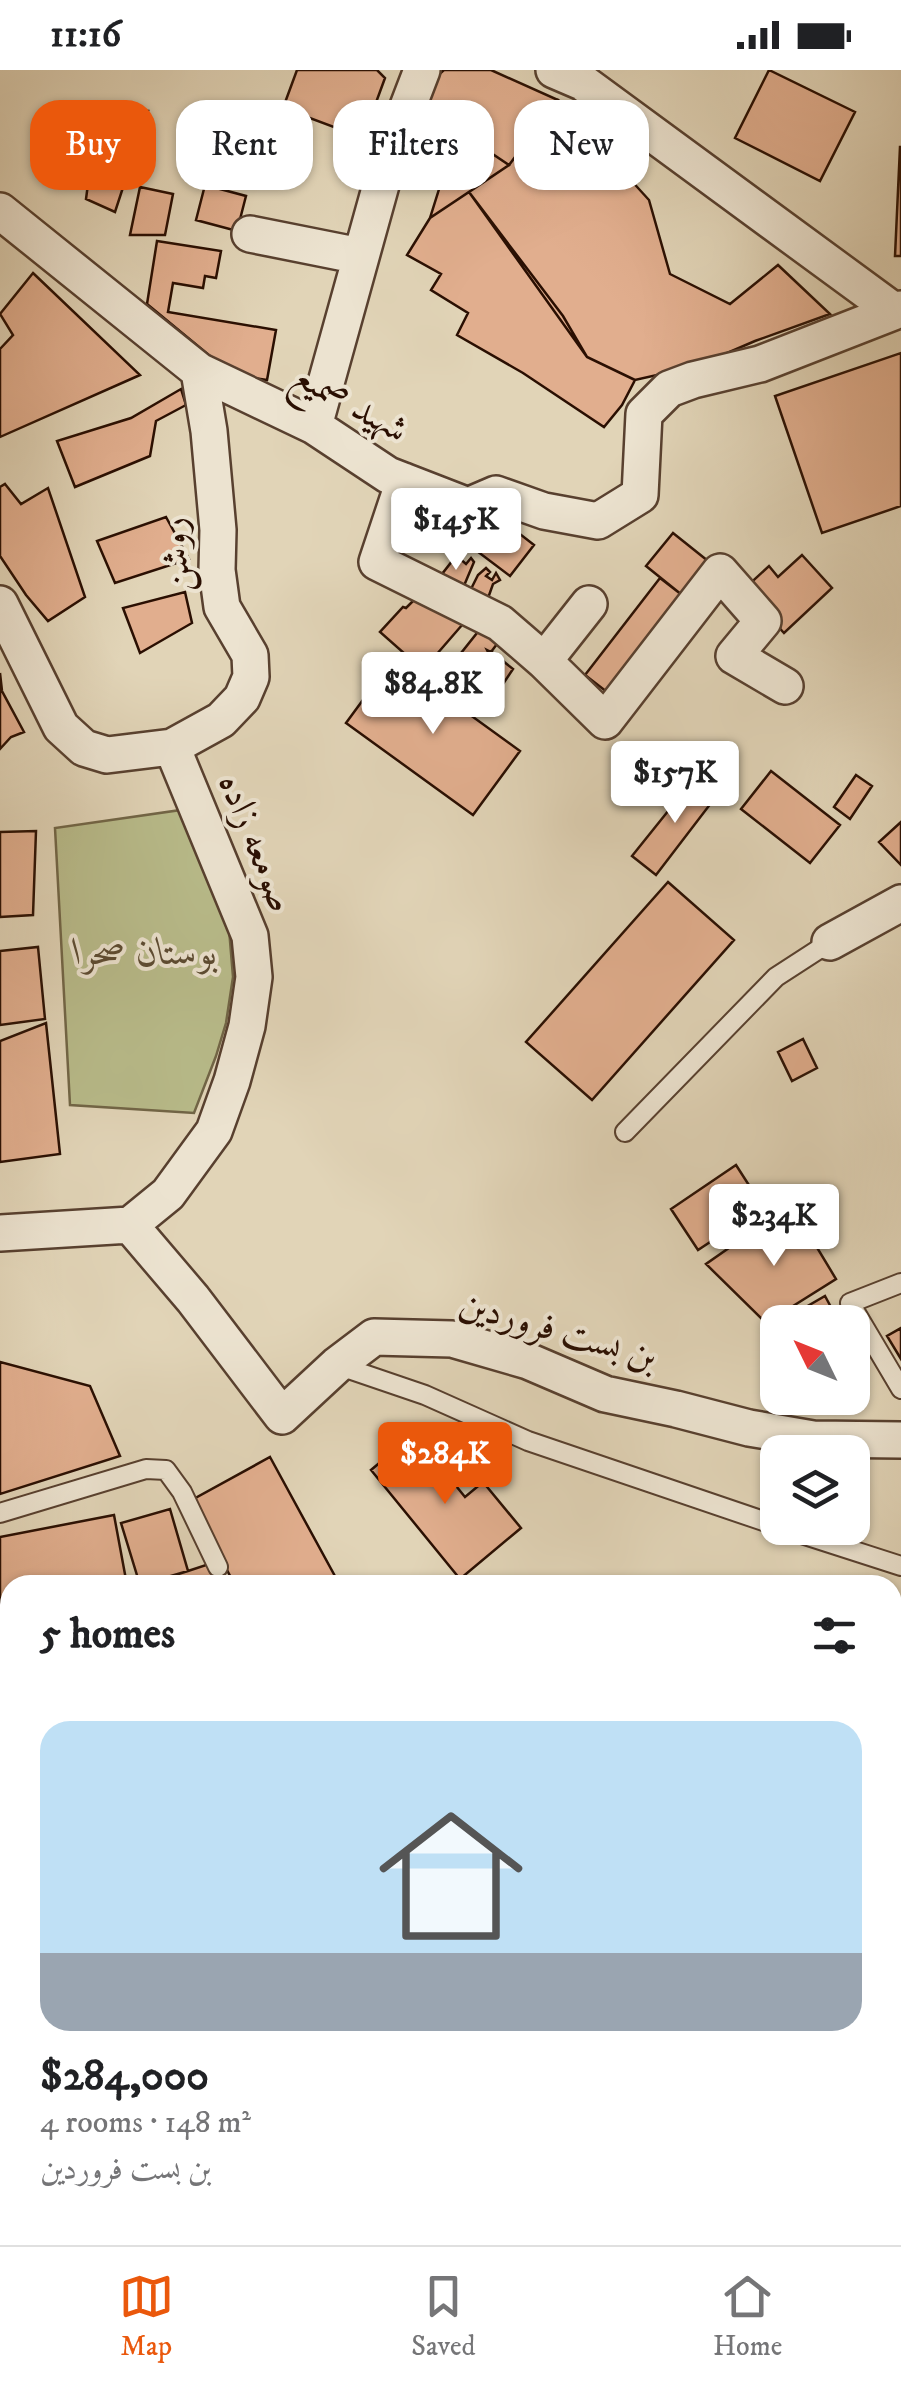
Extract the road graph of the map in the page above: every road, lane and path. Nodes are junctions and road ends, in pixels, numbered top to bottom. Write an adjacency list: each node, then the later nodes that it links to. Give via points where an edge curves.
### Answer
1 (422, 70): 5 (street)
2 (554, 70): 6 (street, via 582,82)
3 (0, 210): 7 (street, شهید صمیع)
4 (250, 234): 5 (street)
5 (360, 256): 8 (street)
6 (898, 310): 9 (street, شهید صمیع, via 760,364 668,389 644,414 640,495 598,521 496,494 468,506)
7 (198, 371): 8 (street, شهید صمیع); 14 (street, روشن, via 210,431 222,607 250,655 252,678 221,720)
8 (314, 426): 9 (street, شهید صمیع)
9 (404, 481): 12 (street, via 377,562 500,623)
10 (0, 604): 14 (street, via 62,727 84,748 107,755)
11 (589, 604): 12 (street)
12 (544, 661): 13 (street, via 605,721 720,572 763,621 734,656)
13 (785, 686)
14 (172, 746): 18 (street, صومعه زاده, via 250,936 254,977 247,1026 214,1130 168,1194)
15 (901, 903): 16 (street)
16 (830, 942): 17 (lane, via 776,976)
17 (624, 1132)
18 (130, 1225): 19 (street); 21 (street, بن بست فروردین, via 282,1416)
19 (0, 1233)
20 (901, 1284): 22 (lane, via 850,1303)
21 (337, 1365): 23 (street, بن بست فروردین, via 374,1337 452,1339 528,1361 604,1394 749,1428 813,1439); 25 (lane, via 528,1441)
22 (901, 1388)
23 (901, 1440)
24 (0, 1513): 28 (lane, via 146,1469 166,1470)
25 (760, 1520)
26 (836, 1545): 27 (lane)
27 (901, 1566)
28 (218, 1568)

